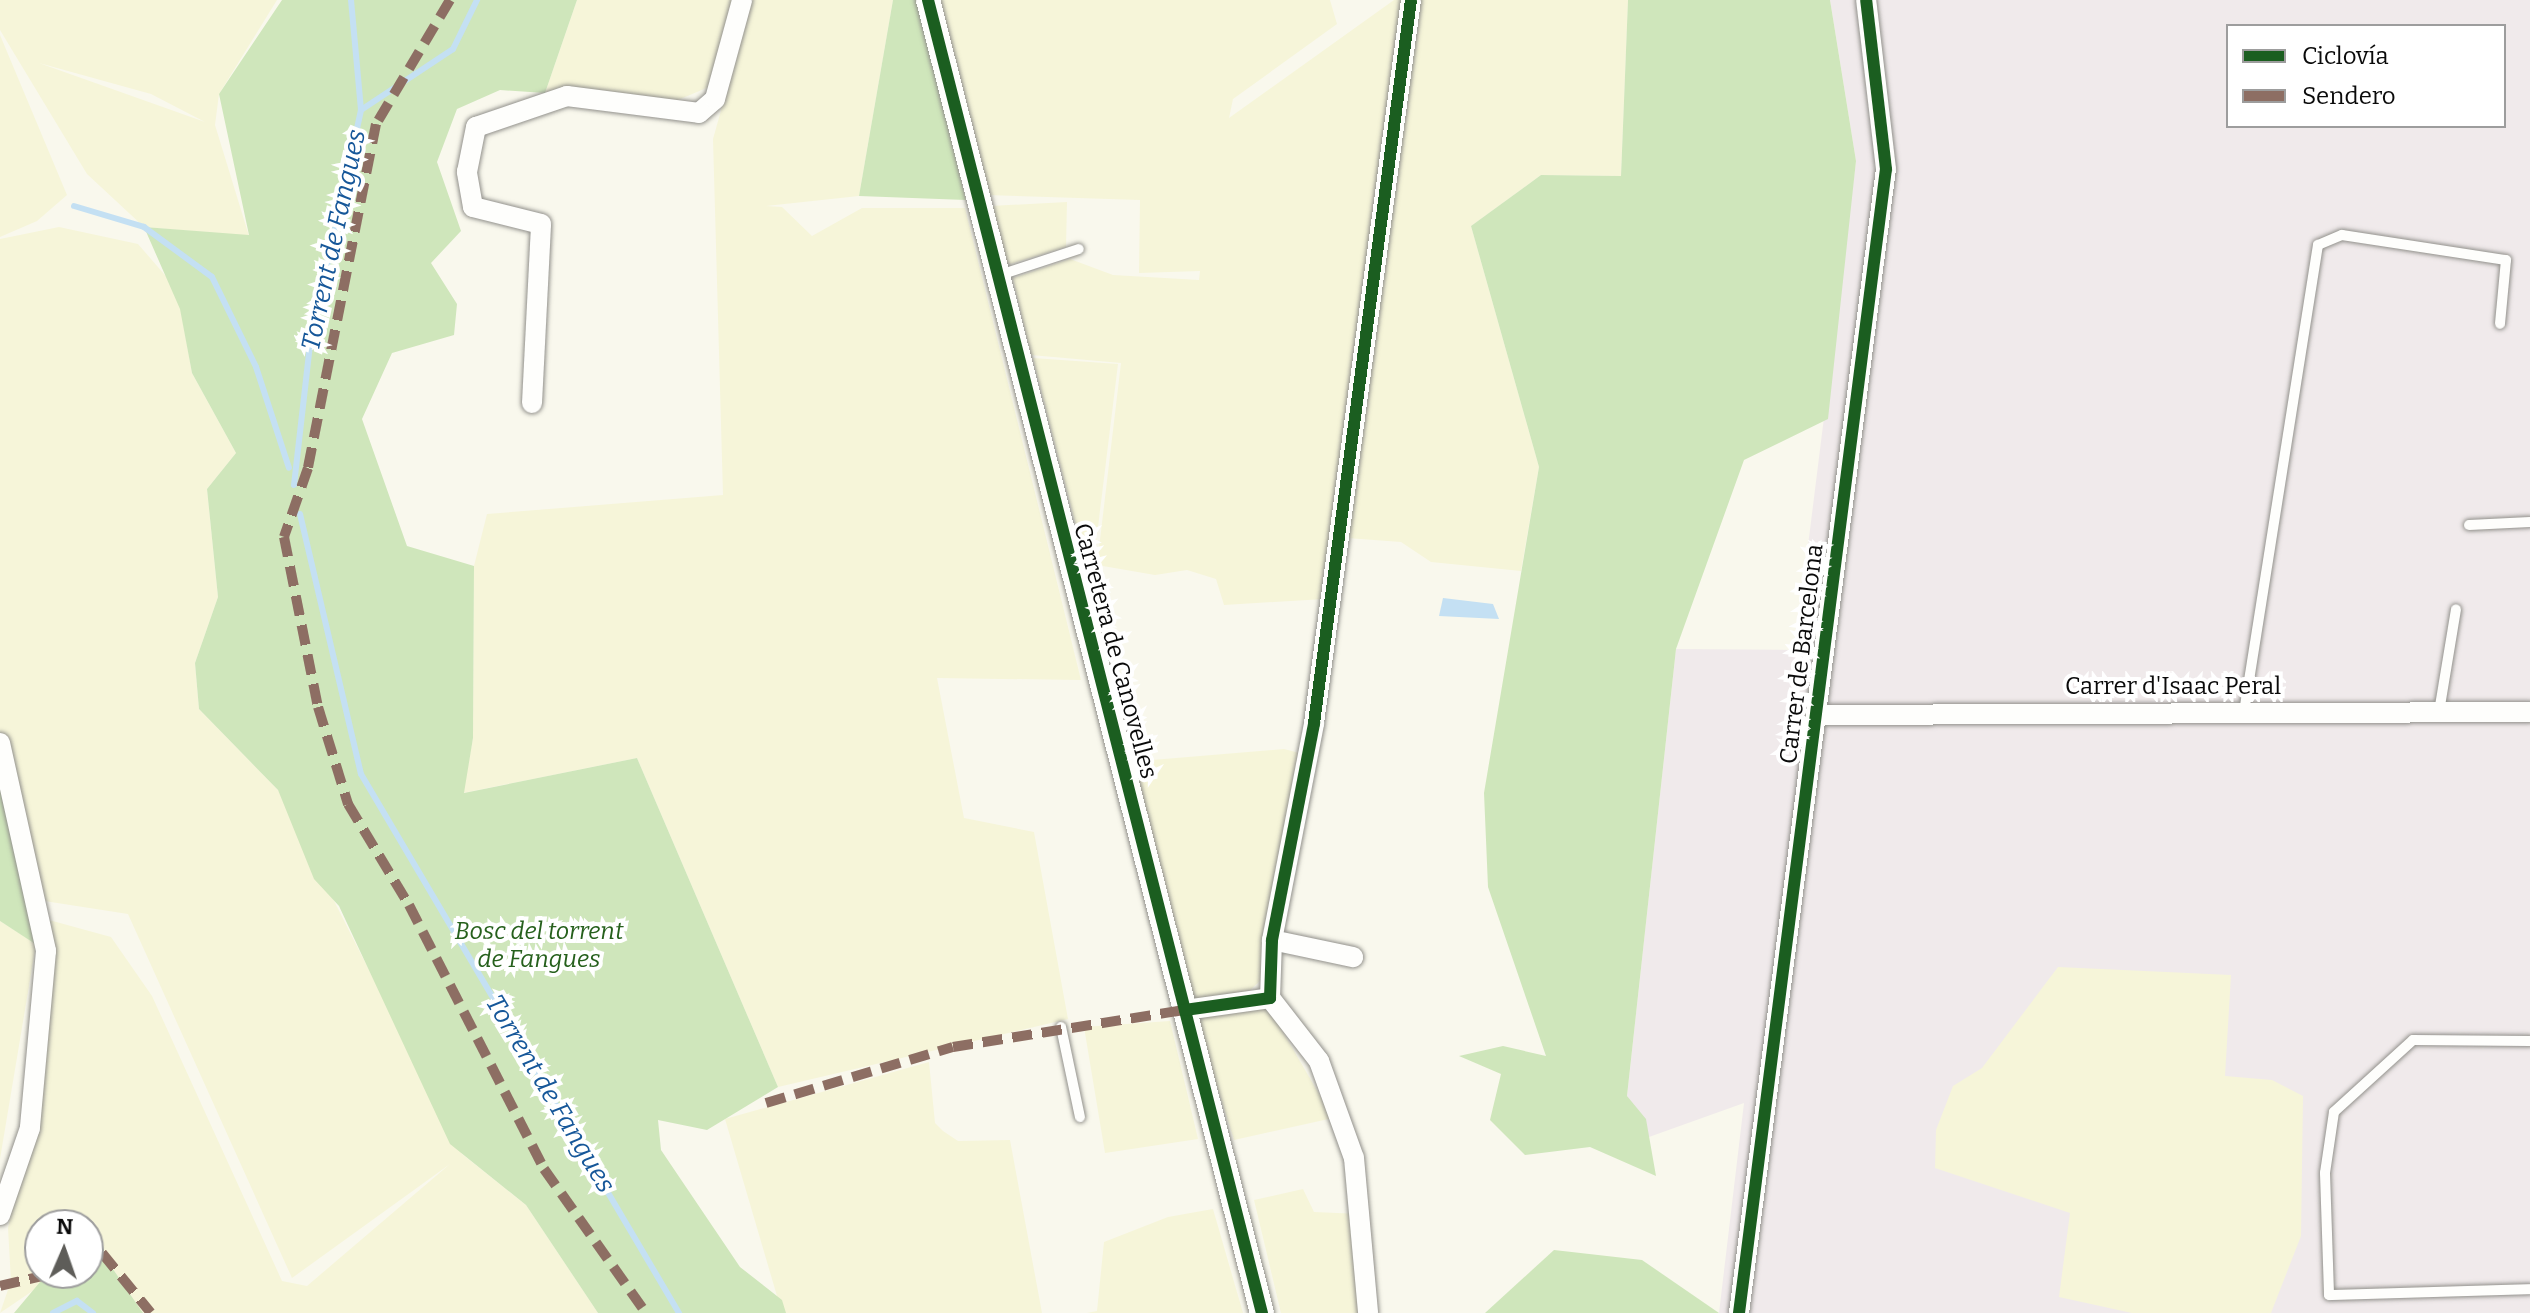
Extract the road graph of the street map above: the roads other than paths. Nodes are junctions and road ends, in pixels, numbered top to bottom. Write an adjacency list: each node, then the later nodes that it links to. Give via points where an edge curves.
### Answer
1 (742, 0): 8 (street, via 715,99 699,113 567,96 476,127 467,172 473,207 541,224)
2 (928, 0): 6 (street, Carretera de Canovelles)
3 (1411, 0): 17 (street, via 1314,723)
4 (1866, 0): 15 (street, Carrer de Barcelona, via 1886,169)
5 (1079, 249): 6 (lane)
6 (995, 277): 20 (street, Carretera de Canovelles)
7 (2500, 324): 12 (lane, via 2506,260 2342,235 2318,245)
8 (532, 403)
9 (2530, 522): 10 (lane)
10 (2469, 525)
11 (2456, 609): 13 (lane)
12 (2244, 712): 13 (street, Carrer d'Isaac Peral); 15 (street, Carrer d'Isaac Peral)
13 (2439, 712): 14 (street, Carrer d'Isaac Peral)
14 (2530, 712)
15 (1816, 715): 28 (street, Carrer de Barcelona)
16 (0, 743): 24 (street, via 46,951 30,1128)
17 (1272, 940): 18 (street); 19 (street)
18 (1353, 957)
19 (1270, 998): 20 (street); 27 (street, via 1319,1061 1354,1158)
20 (1185, 1010): 26 (street, Carretera de Canovelles)
21 (1061, 1027): 23 (lane)
22 (2530, 1041): 25 (lane, via 2413,1040 2334,1112 2325,1173 2329,1295)
23 (1080, 1117)
24 (0, 1215)
25 (2530, 1289)
26 (1262, 1313)
27 (1368, 1313)
28 (1739, 1313)

